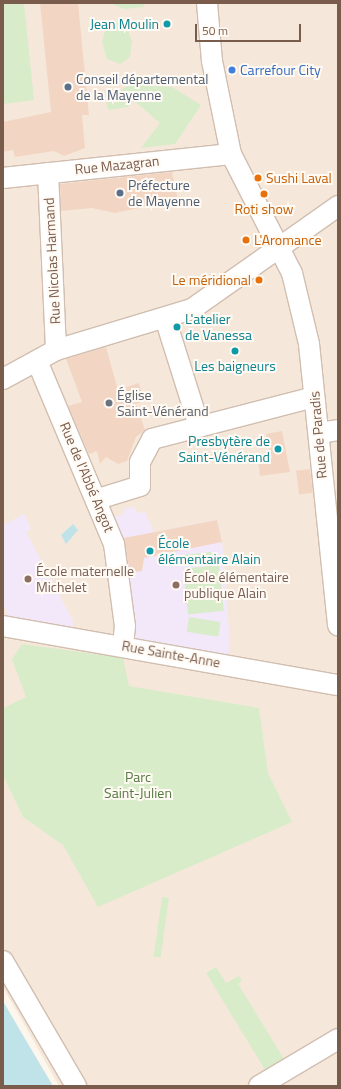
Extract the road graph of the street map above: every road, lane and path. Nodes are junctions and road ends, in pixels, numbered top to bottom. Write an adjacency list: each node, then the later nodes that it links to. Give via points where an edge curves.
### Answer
1 (207, 3): 2 (street, Rue de Paradis, via 213,68)
2 (231, 154): 3 (street, Rue Mazagran); 6 (street, Rue de Paradis)
3 (48, 173): 4 (street, Rue Mazagran); 8 (street, Rue Nicolas Harmand)
4 (3, 178)
5 (338, 206): 6 (street)
6 (280, 248): 7 (street, via 192,308); 11 (street, Rue de Paradis, via 292,273 309,344)
7 (165, 318): 8 (street); 12 (street)
8 (56, 350): 9 (street)
9 (37, 361): 10 (street); 14 (street, Rue de l'Abbé Angot)
10 (3, 379)
11 (314, 397): 12 (street); 13 (street, Rue de Paradis)
12 (199, 426): 14 (street, via 152,439 140,462 140,486)
13 (328, 431): 16 (street, Rue de Paradis)
14 (98, 499): 17 (street, Rue de l'Abbé Angot, via 114,544 125,626)
15 (3, 626): 17 (street, Rue Sainte-Anne)
16 (338, 626)
17 (123, 645): 18 (street, Rue Sainte-Anne)
18 (338, 685)
19 (3, 961): 21 (street)
20 (338, 1039): 22 (street)
21 (76, 1086)
22 (259, 1086)

